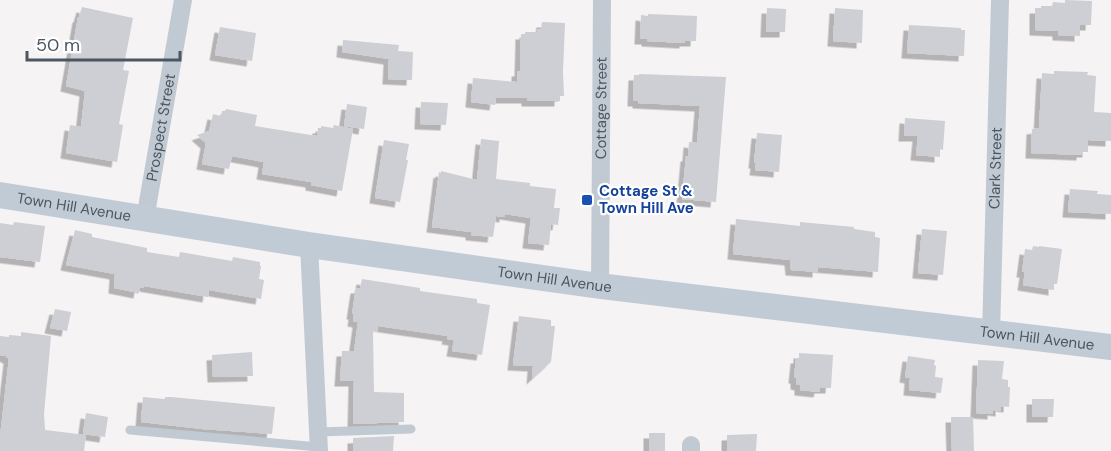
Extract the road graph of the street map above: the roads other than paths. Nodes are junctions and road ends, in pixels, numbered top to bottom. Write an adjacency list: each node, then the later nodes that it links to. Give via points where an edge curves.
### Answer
1 (183, 0): 5 (street, Prospect Street)
2 (602, 0): 7 (street, Cottage Street)
3 (1000, 0): 8 (street, Clark Street)
4 (0, 195): 5 (street, Town Hill Avenue)
5 (145, 219): 6 (street, Town Hill Avenue)
6 (309, 245): 7 (street, Town Hill Avenue); 12 (street)
7 (600, 286): 8 (street, Town Hill Avenue)
8 (991, 334): 9 (street, Town Hill Avenue)
9 (1111, 347)
10 (411, 429): 12 (lane)
11 (130, 430): 12 (lane)
12 (319, 444)

